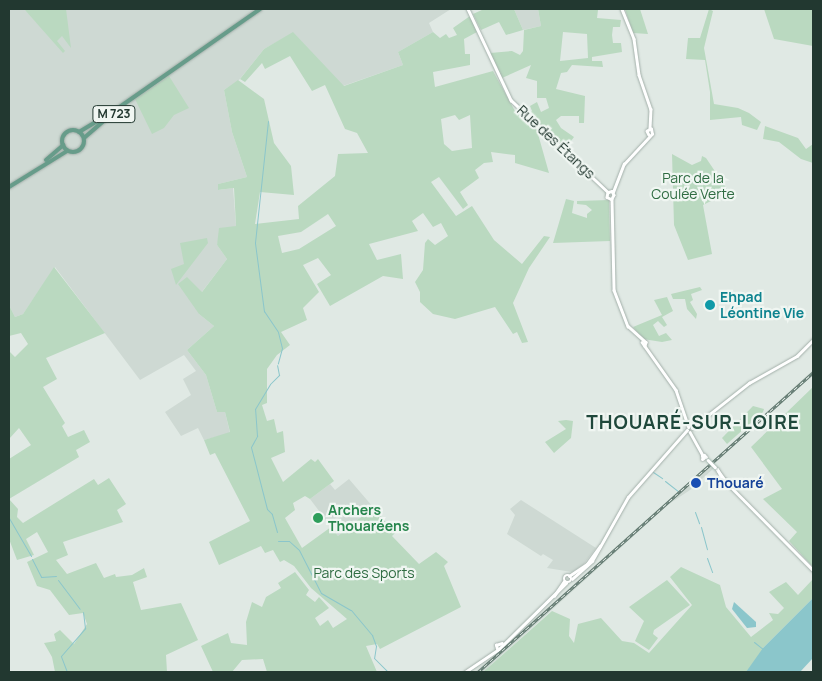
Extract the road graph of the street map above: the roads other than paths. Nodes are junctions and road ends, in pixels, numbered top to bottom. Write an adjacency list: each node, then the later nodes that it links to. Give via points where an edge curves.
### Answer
1 (260, 9): 4 (main road, M 723)
2 (468, 9): 10 (street, Rue des Étangs, via 511,100)
3 (622, 9): 11 (street, via 637,49 640,75 651,109 650,129 653,133 626,160)
4 (144, 90): 5 (main road, M 723); 6 (main road, M 723)
5 (79, 132): 6 (main road); 7 (main road, via 67,133)
6 (84, 138): 8 (main road, via 80,150)
7 (63, 145): 8 (main road); 9 (main road)
8 (67, 150): 9 (main road)
9 (11, 186)
10 (608, 192): 11 (street); 12 (street, Rue des Étangs, via 607,196)
11 (613, 192): 12 (street)
12 (612, 199): 14 (street, via 614,290 628,326 646,342 645,346 676,390)
13 (813, 340): 14 (street, via 797,356 750,383)
14 (690, 429): 15 (street, bridge, via 692,440 724,480); 16 (street, via 627,501 590,564)
15 (813, 570)
16 (571, 577): 17 (street); 17 (street)
17 (565, 582): 18 (street, via 550,601 504,643)
18 (465, 672)

